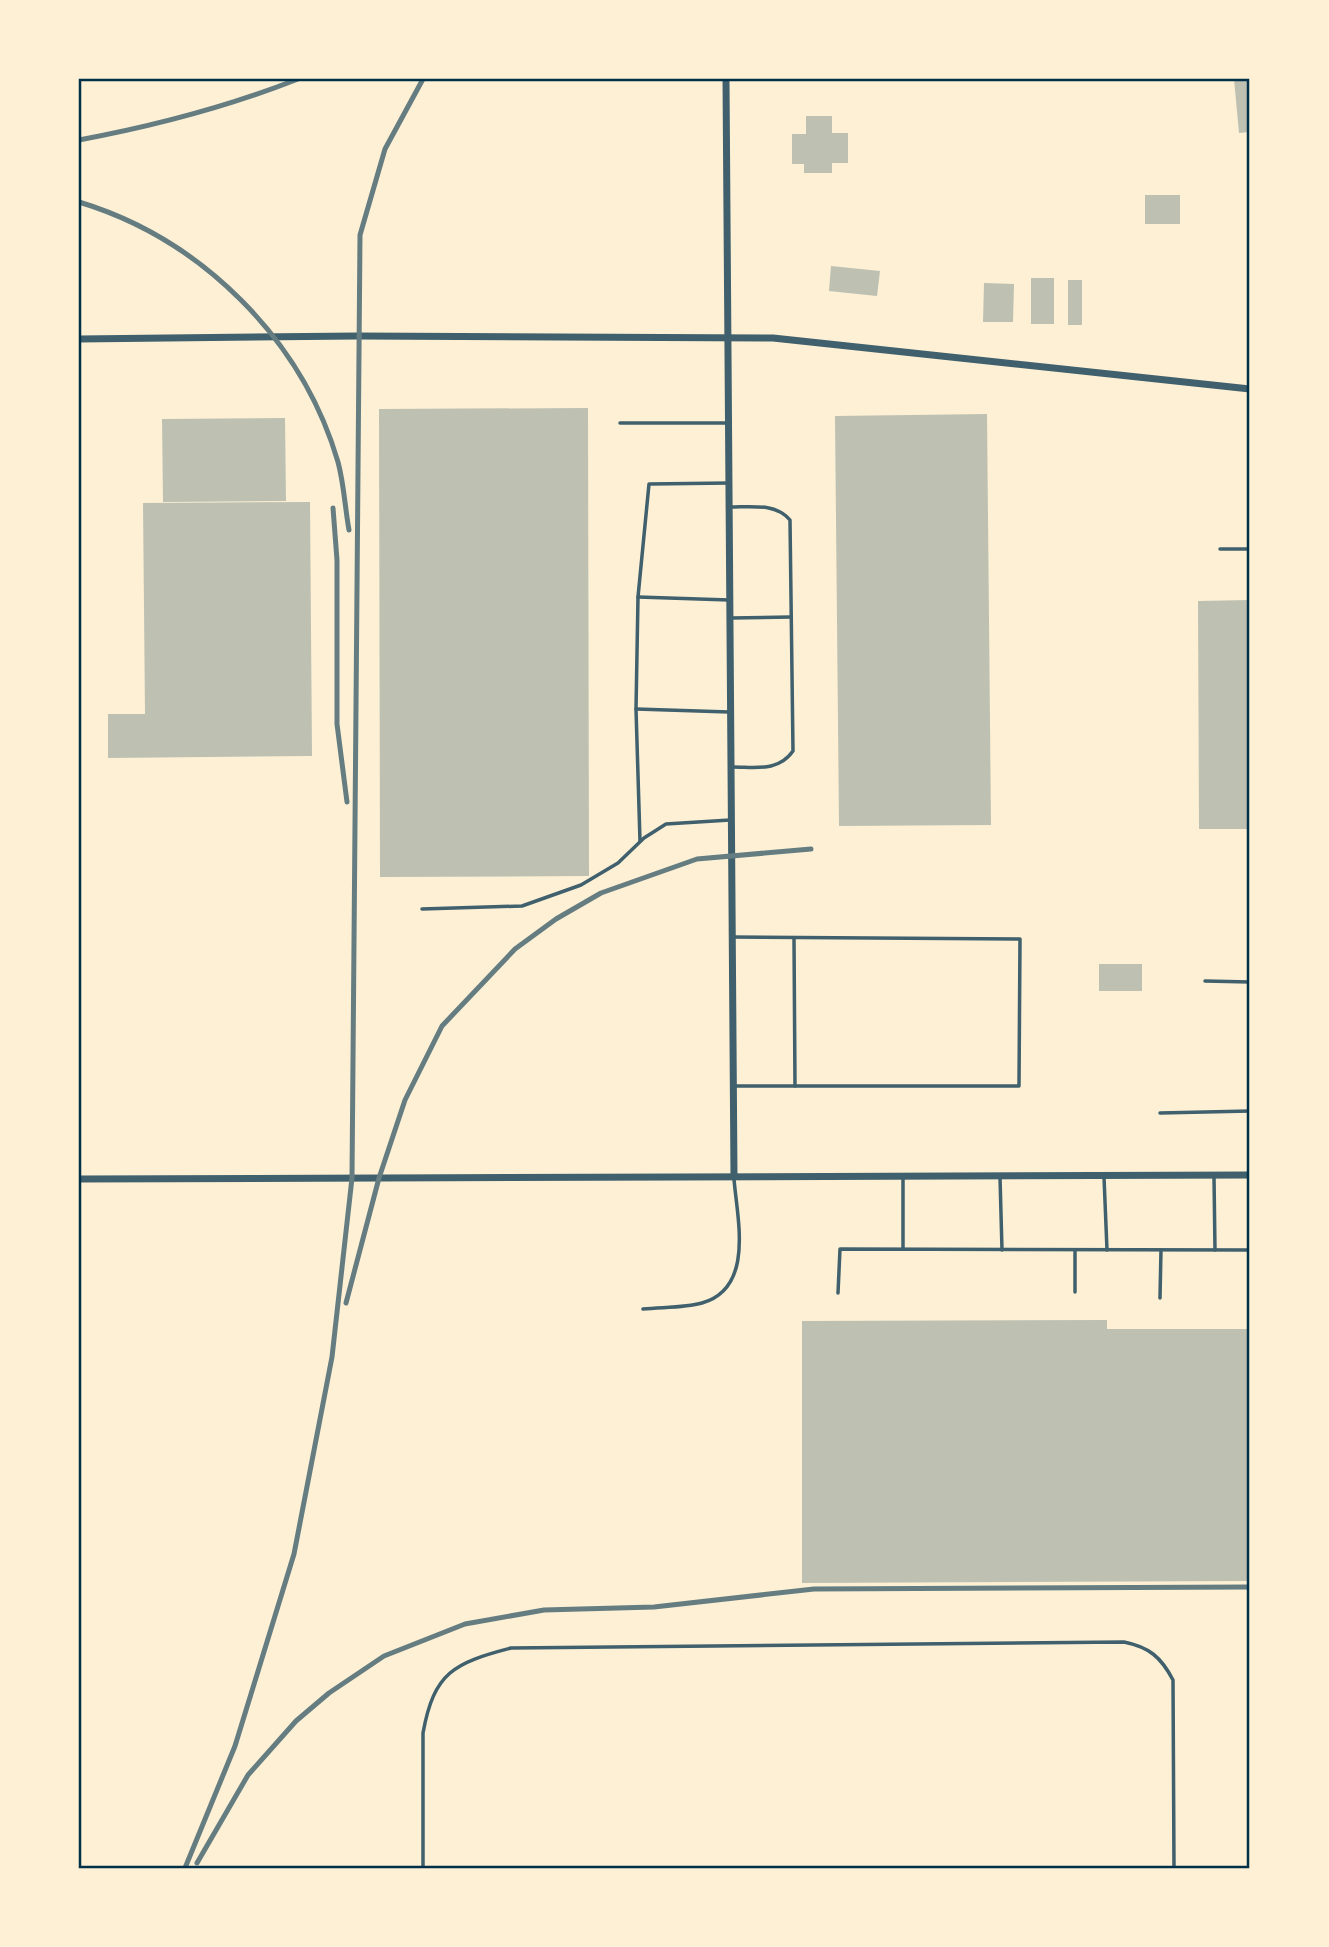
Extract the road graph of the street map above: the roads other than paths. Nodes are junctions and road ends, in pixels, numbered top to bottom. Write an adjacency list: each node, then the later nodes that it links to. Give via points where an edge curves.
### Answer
1 (726, 79): 2 (street)
2 (727, 337): 3 (street); 4 (street); 7 (street)
3 (79, 339)
4 (1250, 389)
5 (79, 410): 8 (lane)
6 (620, 423): 7 (lane)
7 (729, 424): 9 (street)
8 (79, 455)
9 (729, 482): 10 (street); 13 (lane, via 649,484)
10 (730, 508): 14 (street); 15 (lane, via 783,511 790,520)
11 (1220, 549): 12 (lane)
12 (1250, 549)
13 (638, 597): 14 (lane); 17 (lane)
14 (732, 600): 16 (street)
15 (791, 617): 16 (lane); 19 (lane, via 793,751 785,762 774,766)
16 (732, 618): 18 (street)
17 (636, 709): 18 (lane); 21 (lane)
18 (731, 712): 19 (street)
19 (730, 767): 20 (street)
20 (730, 820): 21 (lane, via 666,824); 23 (street)
21 (640, 841): 22 (lane, via 618,863 581,885 522,906)
22 (422, 909)
23 (732, 937): 24 (lane); 27 (street)
24 (794, 938): 28 (lane); 28 (lane, via 1020,939 1020,1086)
25 (1205, 981): 26 (lane)
26 (1250, 982)
27 (733, 1086): 28 (lane); 36 (street)
28 (795, 1086)
29 (1250, 1111): 30 (lane)
30 (1160, 1113)
31 (1000, 1175): 32 (street); 35 (street); 39 (lane)
32 (1104, 1175): 33 (street); 41 (lane)
33 (1214, 1175): 34 (street); 43 (lane)
34 (1250, 1175)
35 (903, 1176): 36 (street); 38 (lane)
36 (734, 1177): 37 (street); 48 (lane, via 740,1262 729,1284 704,1303)
37 (79, 1179)
38 (903, 1250): 39 (lane); 46 (lane, via 840,1249)
39 (1002, 1250): 40 (lane)
40 (1075, 1250): 41 (lane); 45 (lane)
41 (1107, 1250): 42 (lane)
42 (1161, 1250): 43 (lane); 47 (lane)
43 (1215, 1250): 44 (lane)
44 (1250, 1250)
45 (1075, 1292)
46 (838, 1293)
47 (1160, 1298)
48 (643, 1309)
49 (423, 1868): 50 (lane, via 426,1713 445,1674 480,1656 511,1648 1124,1642 1155,1654 1173,1680)
50 (1174, 1868)

